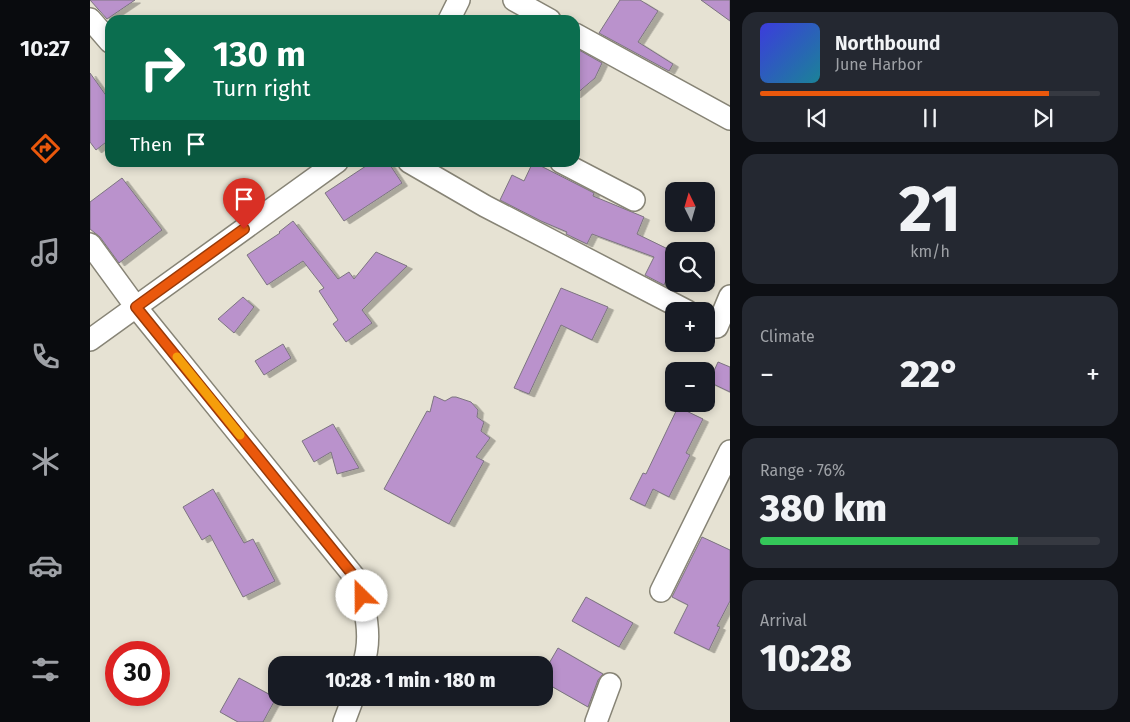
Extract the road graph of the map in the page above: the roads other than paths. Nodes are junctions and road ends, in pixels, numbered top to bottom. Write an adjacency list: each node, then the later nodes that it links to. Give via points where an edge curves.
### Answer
1 (459, 0): 3 (street)
2 (514, 0): 4 (street)
3 (452, 15)
4 (541, 15)
5 (90, 19): 6 (street)
6 (105, 36)
7 (580, 37): 8 (street)
8 (730, 119)
9 (330, 167): 16 (street)
10 (418, 167): 15 (street, via 485,206)
11 (571, 167): 12 (street)
12 (634, 200)
13 (90, 244): 16 (street)
14 (730, 296): 17 (street)
15 (670, 302)
16 (136, 307): 18 (street); 21 (street, via 357,580 367,612)
17 (718, 327)
18 (90, 340)
19 (730, 451): 20 (street)
20 (661, 591)
21 (366, 656)
22 (610, 684): 25 (street)
23 (349, 706): 24 (street)
24 (344, 722)
25 (596, 722)

